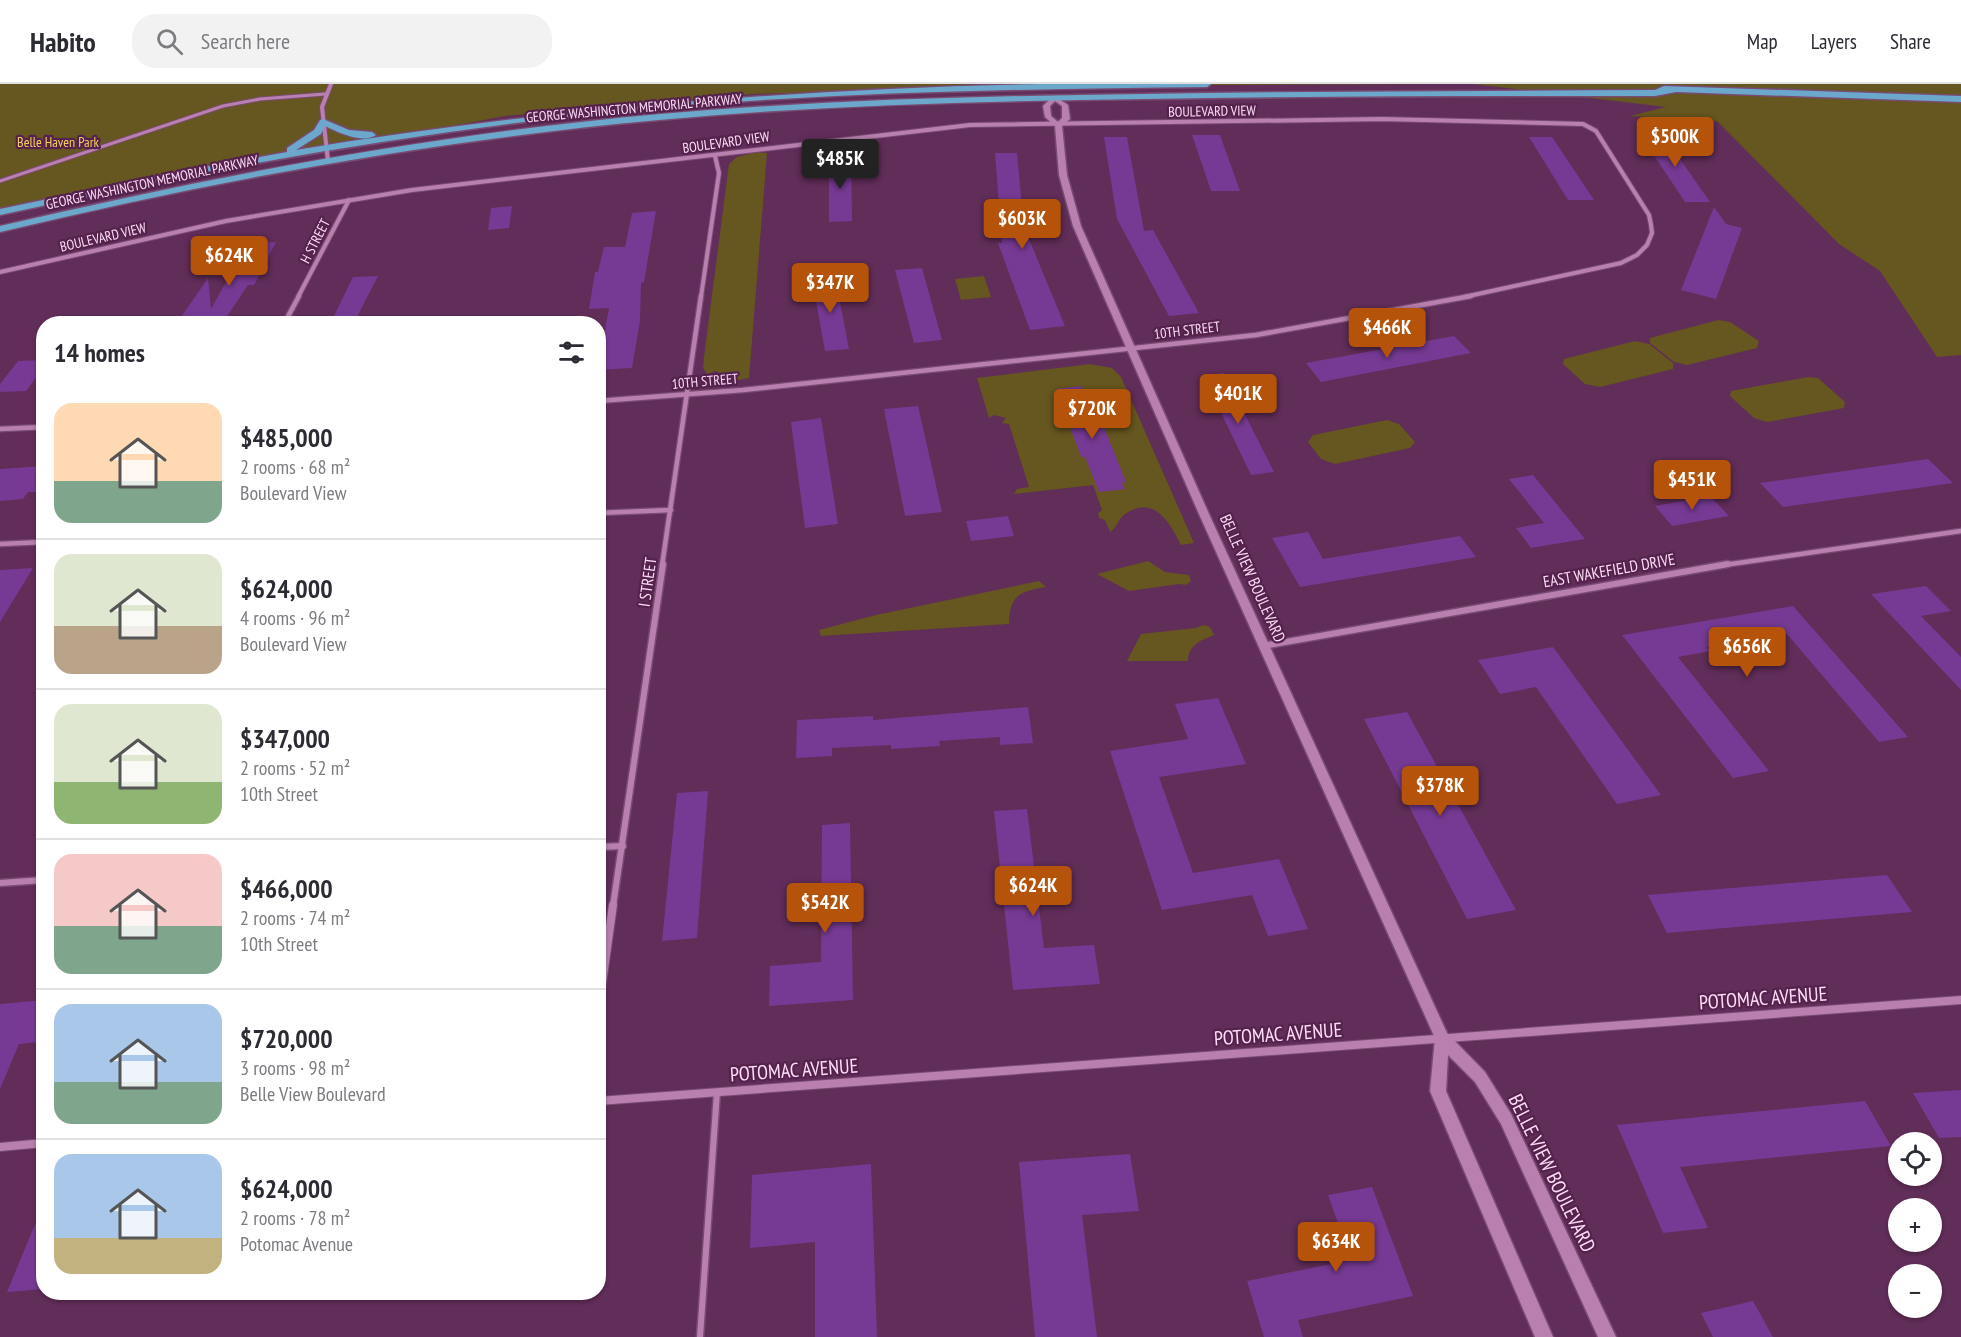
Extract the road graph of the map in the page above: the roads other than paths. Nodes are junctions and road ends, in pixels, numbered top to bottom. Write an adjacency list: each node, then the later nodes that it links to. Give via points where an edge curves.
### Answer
1 (331, 84): 7 (street)
2 (1207, 84): 4 (main road, GEORGE WASHINGTON MEMORIAL PARKWAY)
3 (1491, 84): 6 (main road, GEORGE WASHINGTON MEMORIAL PARKWAY)
4 (1111, 86): 5 (main road, GEORGE WASHINGTON MEMORIAL PARKWAY); 8 (main road, via 1069,91)
5 (1021, 87): 8 (main road); 12 (main road, GEORGE WASHINGTON MEMORIAL PARKWAY, via 735,99)
6 (1674, 90): 8 (main road, GEORGE WASHINGTON MEMORIAL PARKWAY); 9 (main road, GEORGE WASHINGTON MEMORIAL PARKWAY)
7 (325, 94): 10 (street); 18 (lane, via 223,106)
8 (1054, 98): 11 (main road, BELLE VIEW BOULEVARD, via 1046,106 1048,117); 11 (main road, BELLE VIEW BOULEVARD, via 1065,105 1066,119); 17 (main road, GEORGE WASHINGTON MEMORIAL PARKWAY, via 663,117)
9 (1961, 99)
10 (323, 122): 12 (main road, via 357,135); 14 (street); 16 (main road, via 310,139)
11 (1058, 124): 13 (street, BOULEVARD VIEW, via 1336,119 1568,122 1592,128); 15 (street, BOULEVARD VIEW, via 970,125); 24 (main road, BELLE VIEW BOULEVARD, via 1063,175 1077,226)
12 (438, 131): 14 (main road, GEORGE WASHINGTON MEMORIAL PARKWAY)
13 (1601, 140): 24 (street, 10TH STREET, via 1653,227 1644,250 1627,260 1375,316)
14 (327, 149): 16 (main road, GEORGE WASHINGTON MEMORIAL PARKWAY); 17 (street)
15 (715, 156): 19 (street, BOULEVARD VIEW, via 482,180); 25 (street, I STREET, via 719,173)
16 (271, 158): 20 (main road, GEORGE WASHINGTON MEMORIAL PARKWAY)
17 (328, 160): 21 (main road, GEORGE WASHINGTON MEMORIAL PARKWAY)
18 (0, 181)
19 (349, 200): 22 (street, BOULEVARD VIEW, via 186,230); 23 (street, H STREET)
20 (0, 212)
21 (0, 229)
22 (0, 272)
23 (288, 316)
24 (1130, 349): 25 (street, 10TH STREET); 34 (main road, BELLE VIEW BOULEVARD)
25 (688, 395): 26 (street, 10TH STREET); 29 (street, I STREET)
26 (606, 400)
27 (36, 427): 28 (street)
28 (0, 429)
29 (671, 510): 30 (street); 35 (street, I STREET)
30 (606, 513)
31 (1961, 531): 34 (street, EAST WAKEFIELD DRIVE, via 1696,569)
32 (36, 542): 33 (street)
33 (0, 544)
34 (1263, 645): 41 (main road, BELLE VIEW BOULEVARD)
35 (623, 846): 36 (street); 39 (street, I STREET)
36 (606, 847)
37 (36, 881): 38 (street)
38 (0, 883)
39 (606, 959)
40 (1961, 1000): 41 (street, POTOMAC AVENUE)
41 (1442, 1038): 42 (street, POTOMAC AVENUE); 47 (main road, BELLE VIEW BOULEVARD, via 1438,1092); 48 (main road, BELLE VIEW BOULEVARD, via 1480,1077 1506,1119)
42 (717, 1092): 43 (street, POTOMAC AVENUE); 46 (lane)
43 (606, 1100)
44 (36, 1144): 45 (street)
45 (0, 1147)
46 (700, 1337)
47 (1544, 1337)
48 (1607, 1337)

